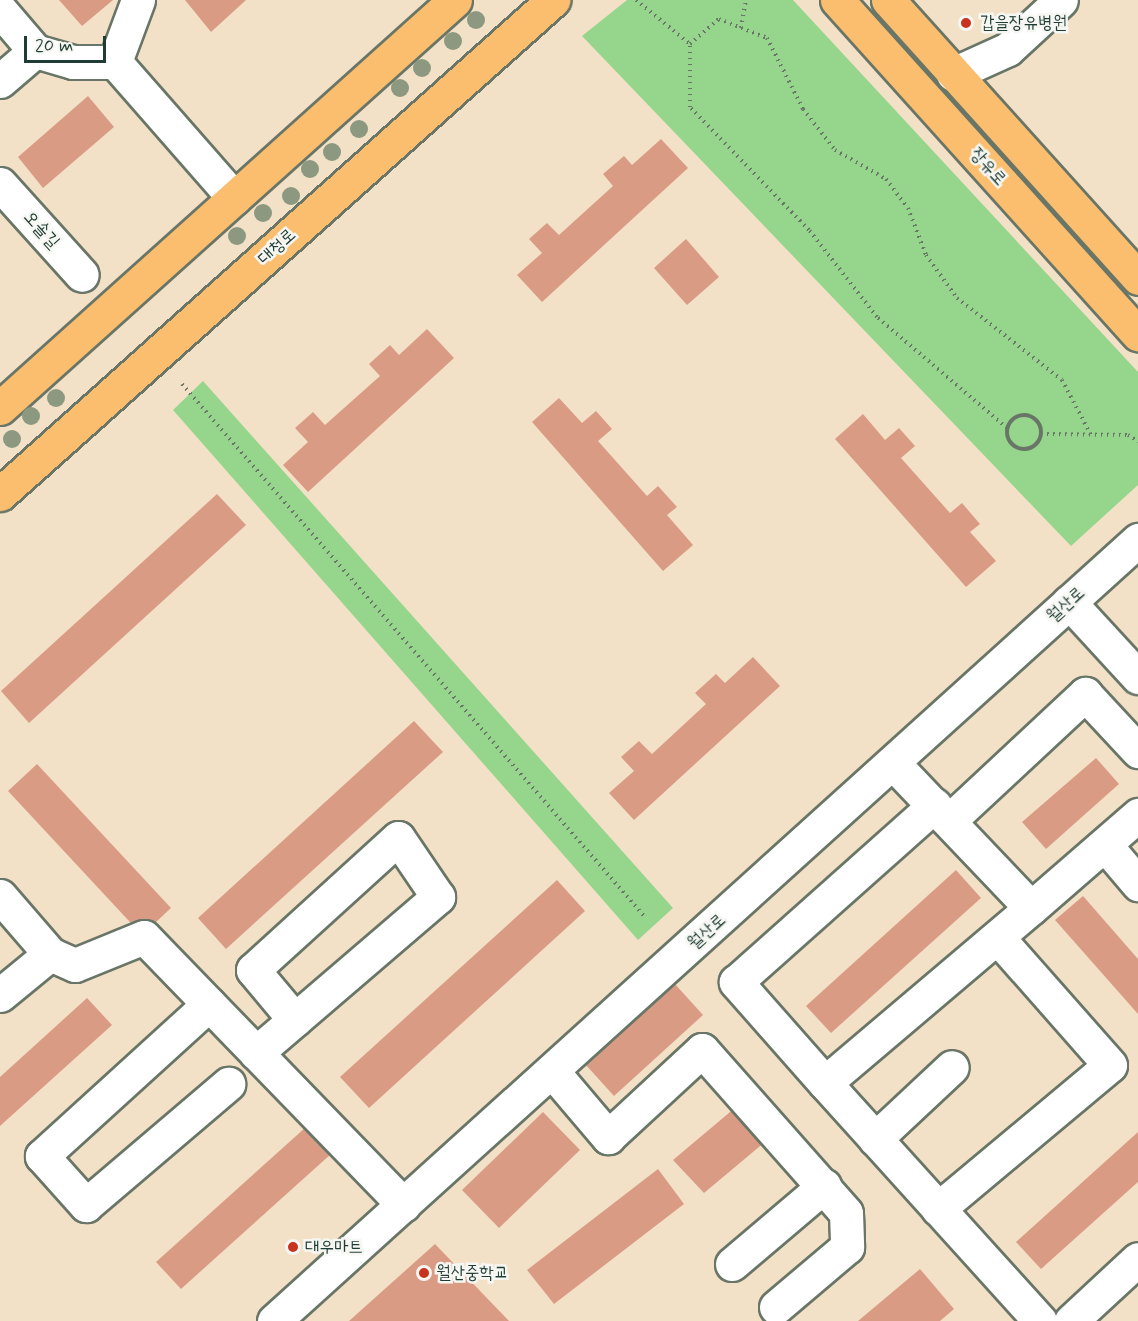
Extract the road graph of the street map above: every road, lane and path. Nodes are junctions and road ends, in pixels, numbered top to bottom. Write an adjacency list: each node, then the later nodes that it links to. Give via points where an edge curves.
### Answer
1 (138, 0): 13 (street)
2 (455, 0): 17 (main road)
3 (553, 0): 27 (main road, 대청로)
4 (636, 0): 11 (path)
5 (746, 0): 10 (path)
6 (837, 0): 20 (main road, 장유로)
7 (888, 0): 14 (main road, 장유로)
8 (1061, 0): 14 (street, via 1008,49)
9 (0, 10): 12 (street)
10 (741, 28): 11 (path, via 718,19); 25 (path, via 767,38 803,109 835,150 886,179 908,208 926,255 957,298 1062,380)
11 (690, 44): 23 (path, via 690,106 809,230 877,317)
12 (35, 51): 13 (street, via 73,62); 15 (street)
13 (115, 62): 17 (street)
14 (953, 74): 19 (main road, 장유로)
15 (0, 81)
16 (0, 184): 18 (street, 오솔길)
17 (234, 198): 22 (main road)
18 (82, 275)
19 (1138, 278)
20 (1138, 334)
21 (182, 384): 39 (path)
22 (0, 408)
23 (1007, 428): 24 (path, via 1013,418 1024,414 1035,418); 24 (path, via 1011,444 1021,449 1036,444)
24 (1041, 434): 25 (path)
25 (1091, 435): 26 (path, via 1128,435)
26 (1138, 441)
27 (0, 494)
28 (1138, 540): 29 (street, 월산로)
29 (1069, 602): 30 (street); 32 (street, 월산로)
30 (1138, 677)
31 (1138, 751): 33 (street, via 1085,694)
32 (893, 763): 33 (street); 47 (street, 월산로)
33 (942, 813): 38 (street); 48 (street, via 736,982)
34 (1138, 815): 35 (street)
35 (1106, 846): 36 (street); 38 (street)
36 (1138, 884)
37 (1, 900): 41 (street)
38 (1031, 908): 40 (street)
39 (645, 917)
40 (998, 938): 48 (street); 53 (street, via 1110,1065)
41 (50, 954): 42 (street); 43 (street, via 75,965 144,937)
42 (0, 995)
43 (208, 1004): 45 (street); 49 (street, via 42,1156 86,1205)
44 (295, 1020): 44 (street, via 438,897 398,838 253,970); 45 (street)
45 (256, 1053): 52 (street)
46 (952, 1067): 50 (street)
47 (552, 1071): 51 (street, via 608,1137 702,1050); 52 (street, 월산로)
48 (825, 1083): 50 (street)
49 (228, 1084)
50 (875, 1139): 53 (street)
51 (824, 1186): 55 (street); 56 (street, via 846,1213 847,1247)
52 (404, 1205): 57 (street, 월산로)
53 (938, 1209): 58 (street)
54 (1138, 1259): 59 (street)
55 (732, 1264)
56 (776, 1306)
57 (274, 1321)
58 (1040, 1321)
59 (1071, 1321)

